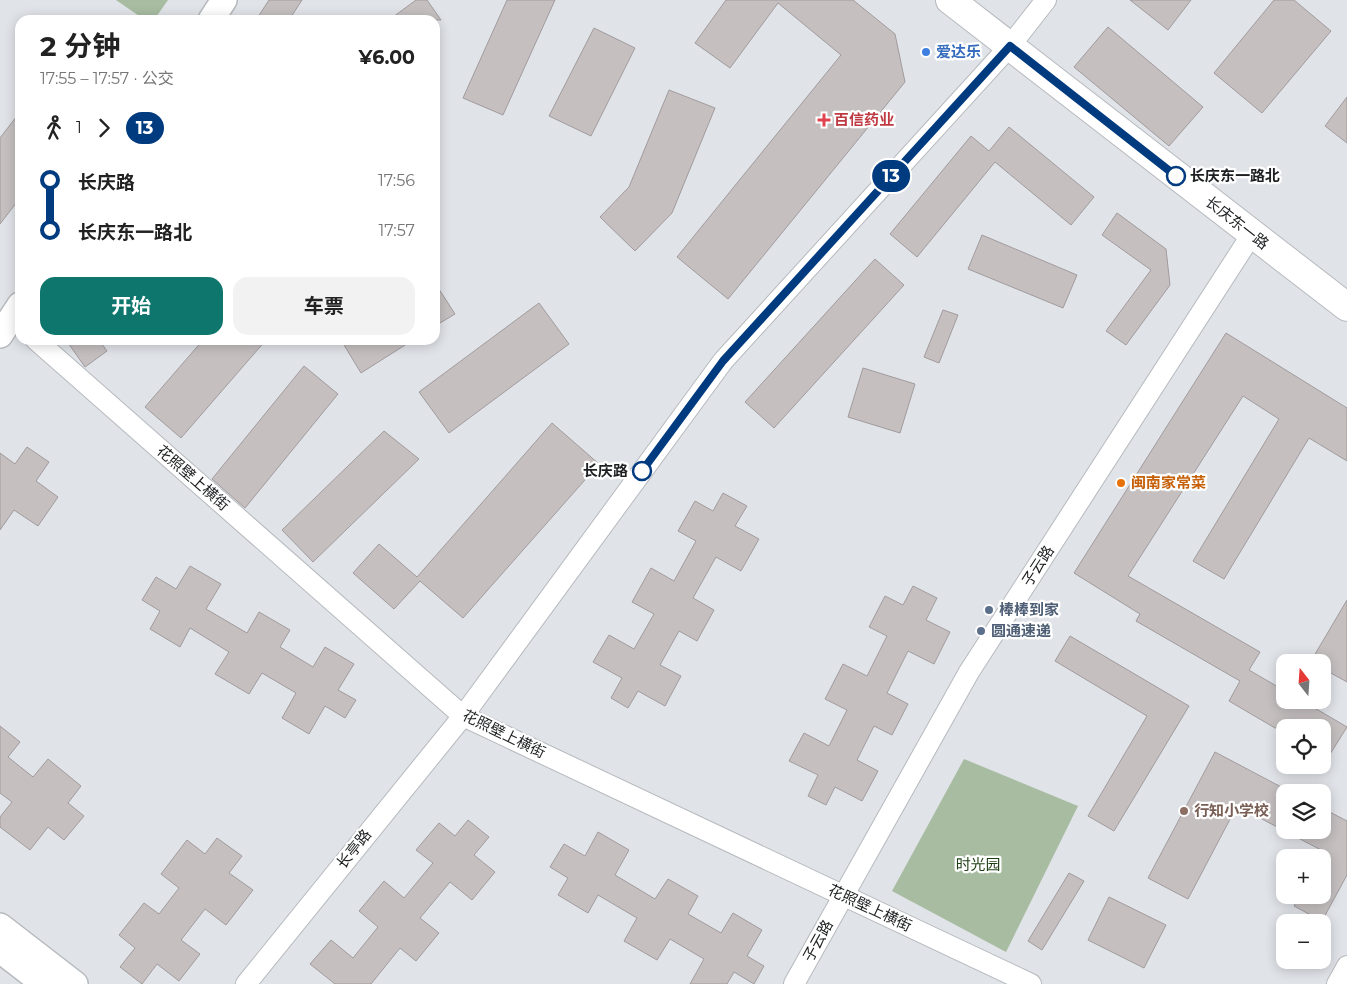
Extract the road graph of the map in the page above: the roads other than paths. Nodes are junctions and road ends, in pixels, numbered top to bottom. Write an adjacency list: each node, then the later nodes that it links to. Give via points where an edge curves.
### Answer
1 (224, 0): 4 (street)
2 (950, 0): 5 (main road, 长庆东一路)
3 (1046, 0): 5 (street)
4 (214, 15)
5 (1010, 46): 6 (main road, 长庆东一路); 9 (street, via 723,361)
6 (1252, 234): 7 (main road, 长庆东一路); 10 (street, 子云路, via 969,672)
7 (1347, 307)
8 (42, 345): 9 (street, 花照壁上横街)
9 (463, 716): 10 (street, 花照壁上横街); 16 (street, 长亭路)
10 (844, 896): 17 (street, 子云路); 18 (street, 花照壁上横街)
11 (0, 926): 15 (street)
12 (0, 950): 14 (street)
13 (1347, 966): 19 (street)
14 (44, 984)
15 (75, 984)
16 (246, 984)
17 (794, 984)
18 (1032, 984)
19 (1337, 984)

